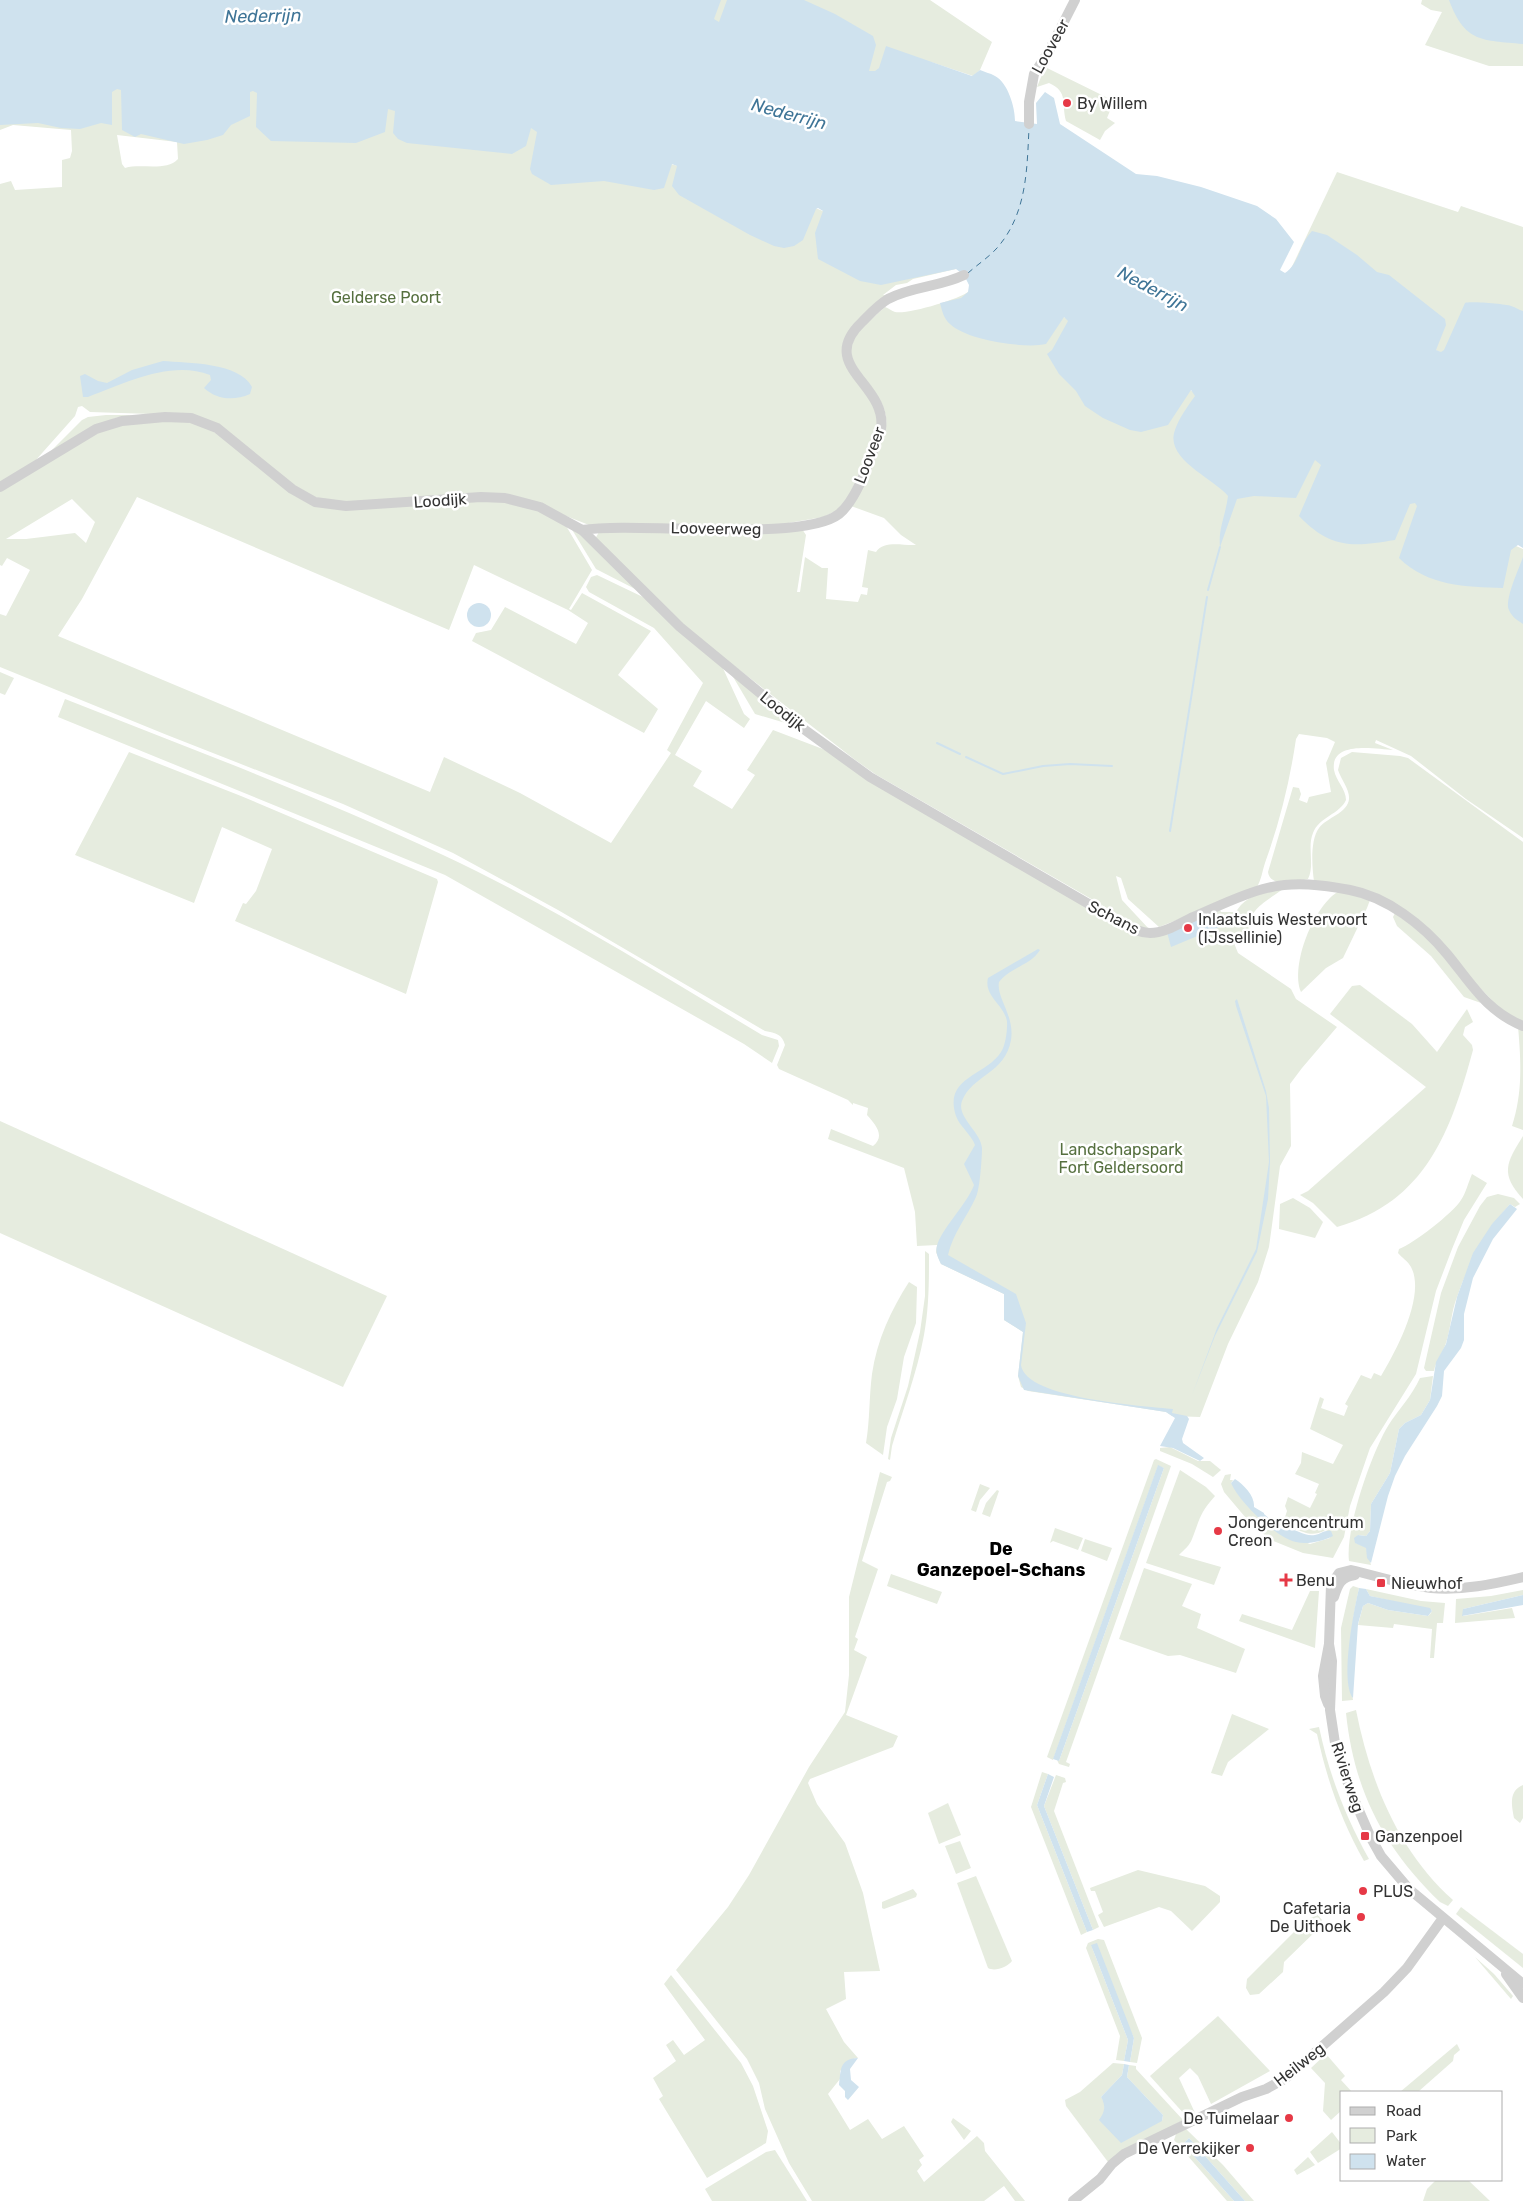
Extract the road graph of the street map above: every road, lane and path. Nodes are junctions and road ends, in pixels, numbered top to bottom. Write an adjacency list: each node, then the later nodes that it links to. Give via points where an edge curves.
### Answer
1 (1075, 0): 2 (street, Looveer, via 1050,51 1032,78)
2 (1029, 124)
3 (964, 275): 5 (street, Looveer, via 886,300 847,341 850,363 880,408 883,418)
4 (0, 487): 6 (street, Loodijk, via 96,429 144,417 191,418 217,428 292,489 316,502 346,506 504,498 540,507)
5 (846, 507): 6 (street, Looveerweg, via 832,518 808,525 768,529)
6 (582, 530): 7 (street, Loodijk, via 680,628)
7 (835, 752): 8 (street, Schans, via 870,777 1138,932 1160,932 1266,888 1282,885 1306,884 1366,894 1424,930 1492,1009)
8 (1523, 1026)
9 (1523, 1577): 10 (street, Rivierweg, via 1478,1586 1431,1588 1348,1570 1331,1585 1330,1710 1341,1767 1355,1805 1381,1856 1420,1906)
10 (1441, 1920): 11 (street, Rivierweg); 14 (street, Heilweg, via 1390,1986 1286,2078 1124,2154)
11 (1499, 1966): 12 (street, Rivierweg); 13 (street, Rivierweg)
12 (1523, 1984)
13 (1523, 1998)
14 (1073, 2201)

